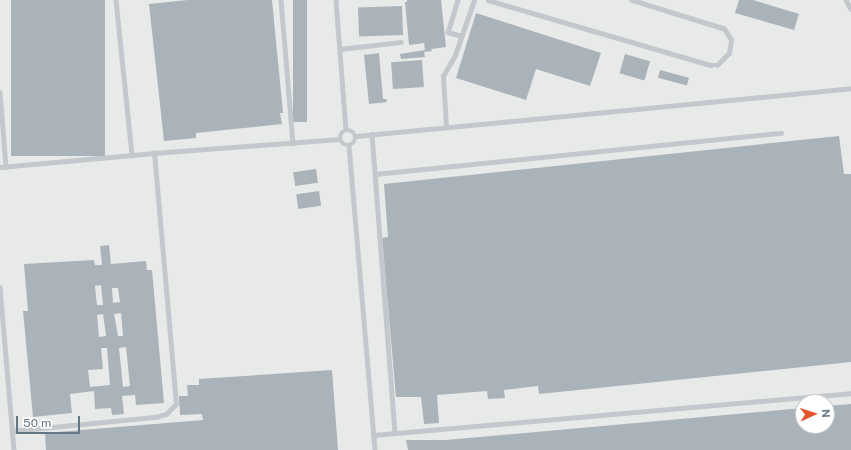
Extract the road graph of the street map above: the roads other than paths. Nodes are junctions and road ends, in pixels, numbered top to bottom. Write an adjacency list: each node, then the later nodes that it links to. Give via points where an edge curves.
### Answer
1 (116, 0): 24 (lane)
2 (281, 0): 21 (lane)
3 (336, 0): 12 (lane)
4 (458, 0): 10 (lane, via 448,32)
5 (474, 0): 10 (lane)
6 (488, 0): 7 (lane, via 711,65 717,65 729,53 731,40 724,29)
7 (631, 0)
8 (846, 0): 9 (lane)
9 (851, 9)
10 (461, 36): 15 (lane, via 455,55 443,76)
11 (401, 42): 12 (lane)
12 (340, 49): 16 (lane)
13 (851, 88): 15 (lane)
14 (0, 92): 26 (lane)
15 (446, 127): 18 (lane)
16 (346, 129): 19 (lane, via 354,132); 20 (lane)
17 (781, 133): 27 (lane)
18 (372, 134): 19 (lane); 27 (lane)
19 (356, 136): 22 (lane, via 355,142)
20 (339, 139): 21 (lane); 22 (lane, via 342,144)
21 (292, 144): 23 (lane)
22 (349, 146): 32 (lane)
23 (154, 153): 24 (lane); 30 (lane, via 176,404 166,414 156,417)
24 (132, 155): 26 (lane)
25 (0, 167): 26 (lane)
26 (6, 167)
27 (375, 174): 31 (lane)
28 (0, 287): 30 (lane)
29 (851, 393): 31 (lane)
30 (12, 431): 33 (lane)
31 (395, 434): 32 (lane)
32 (374, 435): 34 (lane)
33 (14, 450)
34 (375, 450)

